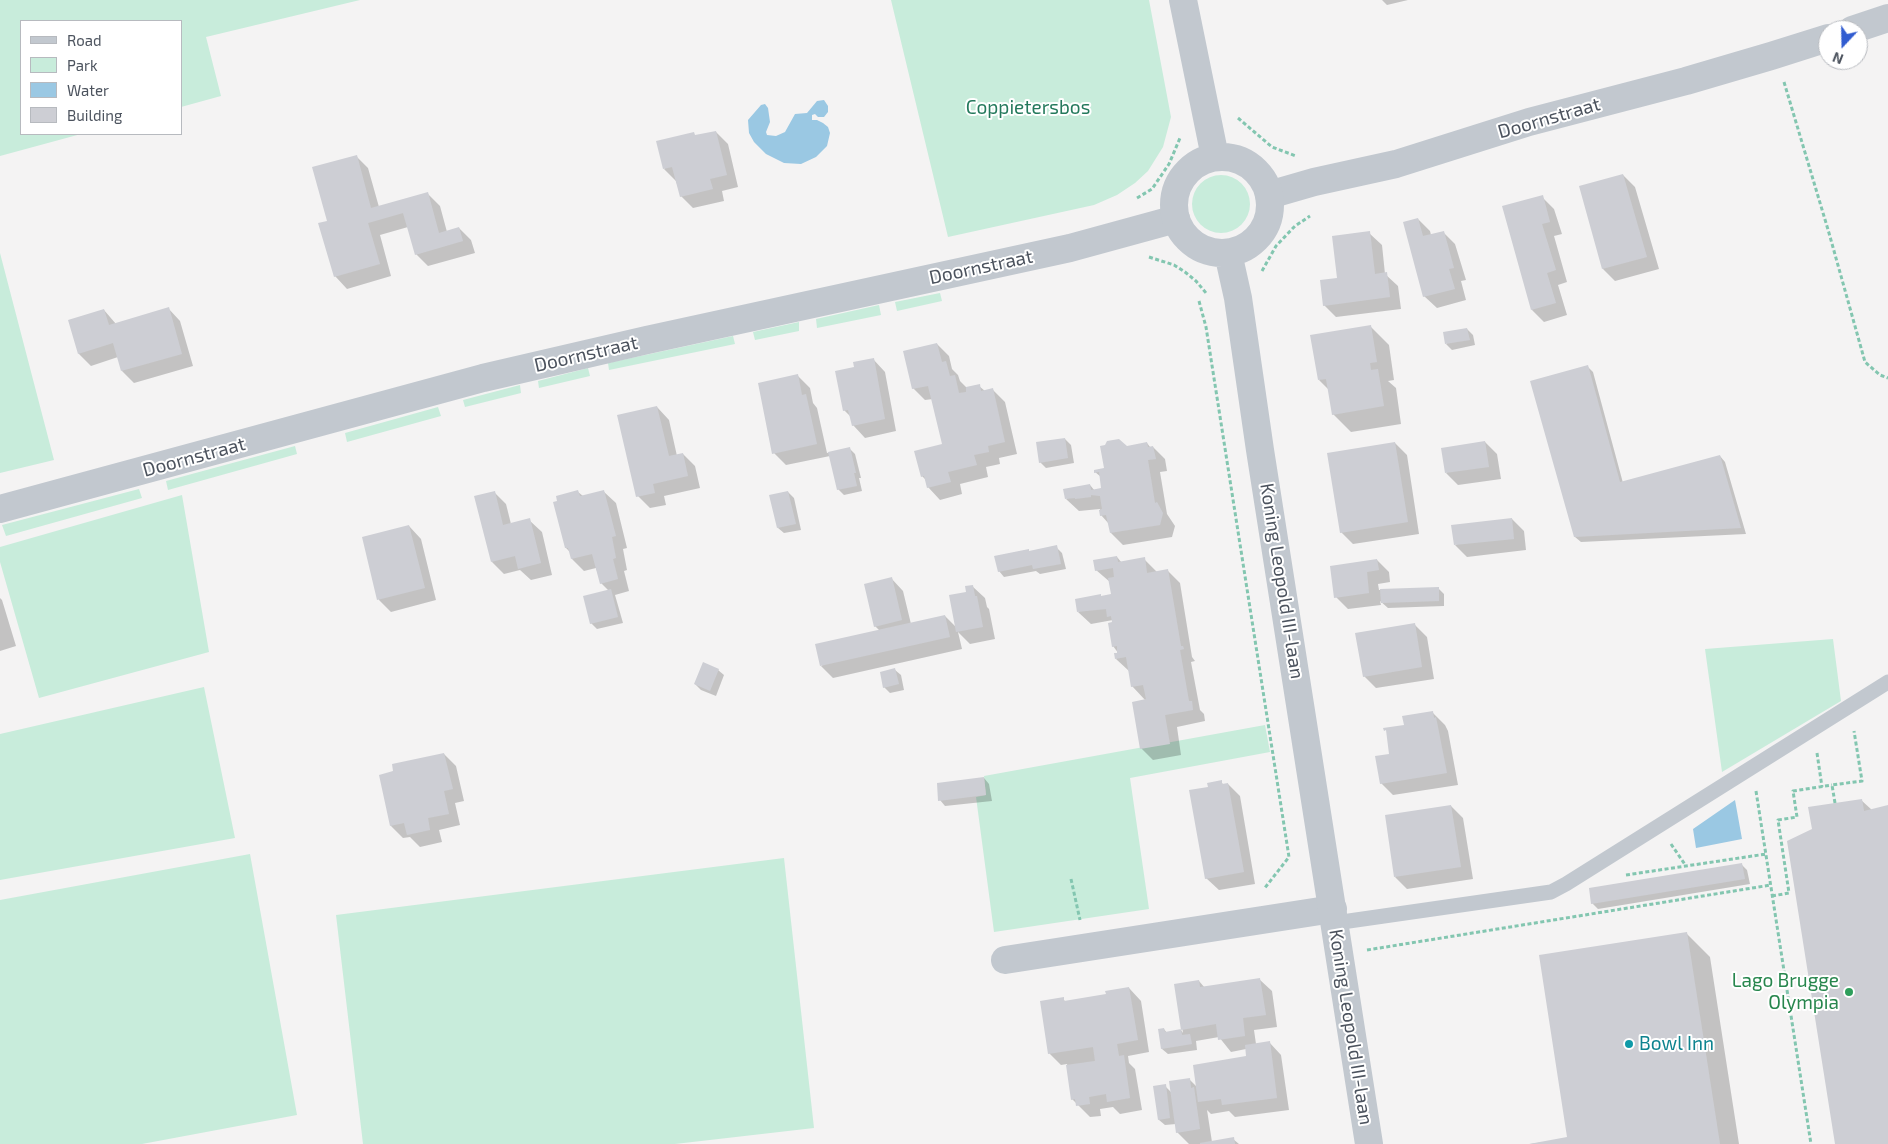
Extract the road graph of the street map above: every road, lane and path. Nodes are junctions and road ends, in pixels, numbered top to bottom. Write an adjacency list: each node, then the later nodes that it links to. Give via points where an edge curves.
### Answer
1 (1183, 0): 7 (street)
2 (1888, 18): 3 (street)
3 (1868, 25)
4 (1818, 41): 5 (street, Doornstraat)
5 (1775, 55): 8 (street, Doornstraat, via 1529,122 1396,164); 13 (path, via 1865,362)
6 (1181, 133): 9 (path, via 1169,164 1152,189)
7 (1215, 157): 8 (street, via 1233,158 1249,166 1262,180); 10 (street, via 1196,164 1181,180 1174,199)
8 (1269, 195): 11 (street, via 1268,217 1260,234 1246,247)
9 (1135, 199)
10 (1176, 219): 11 (street, via 1183,234 1196,246); 14 (street, Doornstraat, via 1070,248 483,378)
11 (1228, 253): 27 (street, Koning Leopold III-laan, via 1238,298)
12 (1199, 301): 28 (path, via 1289,857 1261,893)
13 (1888, 378)
14 (0, 510)
15 (1888, 682): 16 (lane)
16 (1851, 705): 18 (lane); 19 (path, via 1862,781)
17 (1816, 750): 20 (path)
18 (1752, 767): 22 (path); 27 (lane, via 1551,892)
19 (1832, 785): 20 (path); 21 (path)
20 (1822, 787): 26 (path, via 1793,790 1797,817 1778,820 1789,893)
21 (1835, 803)
22 (1766, 854): 23 (path); 25 (path)
23 (1621, 876)
24 (1071, 879): 29 (path)
25 (1771, 884): 26 (path); 30 (path)
26 (1772, 896): 33 (path)
27 (1334, 916): 28 (street, Koning Leopold III-laan); 30 (street, Koning Leopold III-laan)
28 (1266, 920): 29 (street, Koning Leopold III-laan)
29 (1084, 948): 31 (street, Koning Leopold III-laan)
30 (1339, 954): 32 (street, Koning Leopold III-laan)
31 (1006, 960)
32 (1369, 1144)
33 (1811, 1144)

